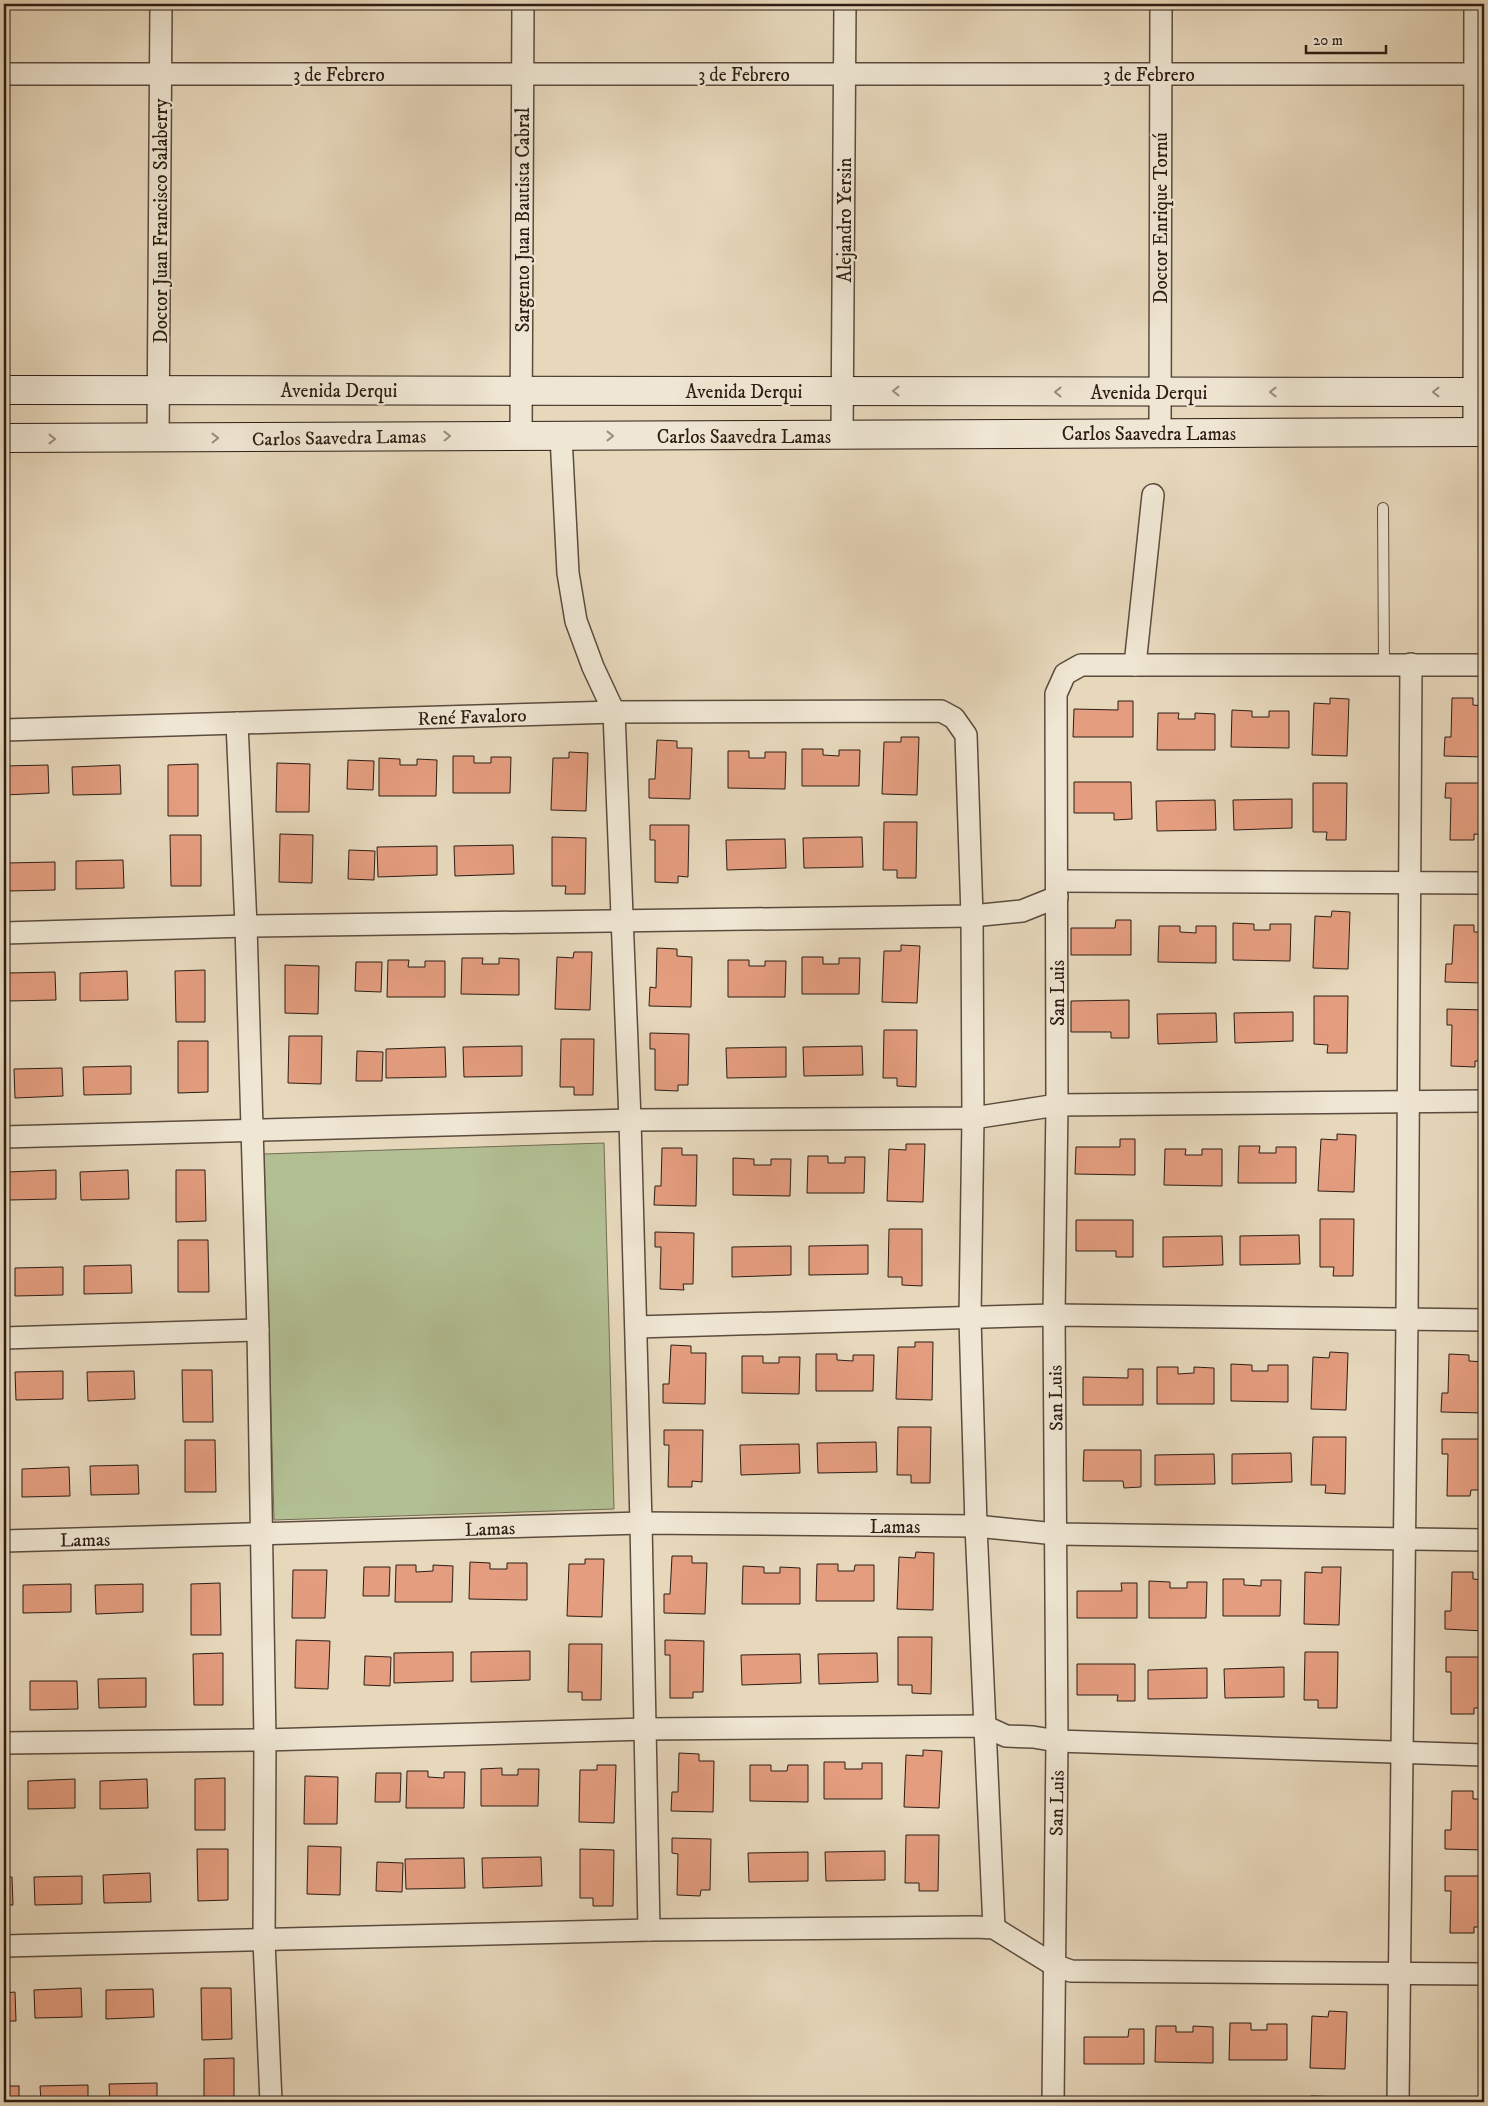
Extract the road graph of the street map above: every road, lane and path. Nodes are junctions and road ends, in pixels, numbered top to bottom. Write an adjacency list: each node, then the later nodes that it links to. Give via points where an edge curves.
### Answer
1 (160, 4): 7 (street, Doctor Juan Francisco Salaberry)
2 (522, 4): 8 (street, Sargento Juan Bautista Cabral)
3 (845, 4): 9 (street, Alejandro Yersin)
4 (1161, 4): 10 (street, Doctor Enrique Tornú)
5 (1475, 4): 11 (street)
6 (4, 74): 7 (street, 3 de Febrero)
7 (160, 74): 8 (street, 3 de Febrero); 13 (street, Doctor Juan Francisco Salaberry)
8 (522, 74): 9 (street, 3 de Febrero); 14 (street, Sargento Juan Bautista Cabral)
9 (844, 74): 10 (street, 3 de Febrero); 15 (street, Alejandro Yersin)
10 (1161, 74): 11 (street, 3 de Febrero); 16 (street, Doctor Enrique Tornú)
11 (1480, 74): 17 (street)
12 (4, 390): 13 (main road, Avenida Derqui)
13 (159, 390): 14 (main road, Avenida Derqui); 24 (street, Doctor Juan Francisco Salaberry)
14 (521, 391): 15 (main road, Avenida Derqui); 20 (street, Sargento Juan Bautista Cabral)
15 (843, 391): 16 (main road, Avenida Derqui, one-way to 15); 22 (street, Alejandro Yersin)
16 (1160, 392): 17 (main road, Avenida Derqui, one-way to 16); 18 (street, Doctor Enrique Tornú)
17 (1479, 392): 19 (street)
18 (1160, 432): 19 (main road, Carlos Saavedra Lamas); 22 (main road, Carlos Saavedra Lamas)
19 (1479, 432)
20 (521, 436): 21 (main road, Carlos Saavedra Lamas); 24 (main road, Carlos Saavedra Lamas, one-way to 20)
21 (560, 436): 22 (main road, Carlos Saavedra Lamas, one-way to 22); 31 (street, via 568,573 576,621)
22 (842, 436)
23 (4, 438): 24 (main road, Carlos Saavedra Lamas, one-way to 24)
24 (158, 439)
25 (1153, 495): 29 (street)
26 (1383, 508): 27 (lane)
27 (1384, 664): 28 (street); 29 (street)
28 (1411, 664): 30 (street); 34 (street)
29 (1135, 665): 36 (street, San Luis, via 1081,665 1065,674 1056,694)
30 (1484, 665)
31 (614, 712): 32 (street, René Favaloro); 37 (street, René Favaloro, via 940,711 954,718 966,735); 38 (street)
32 (237, 723): 33 (street, René Favaloro); 39 (street)
33 (4, 730)
34 (1411, 882): 35 (street); 36 (street); 41 (street)
35 (1484, 883)
36 (1057, 889): 37 (street, via 1022,911); 43 (street, San Luis)
37 (972, 916): 38 (street); 44 (street)
38 (623, 921): 39 (street); 45 (street)
39 (246, 926): 40 (street); 46 (street)
40 (4, 933)
41 (1407, 1100): 42 (street); 43 (street); 50 (street)
42 (1484, 1101)
43 (1057, 1105): 44 (street); 48 (street, San Luis)
44 (973, 1118): 45 (street); 49 (street)
45 (630, 1120): 46 (street); 52 (street)
46 (251, 1131): 47 (street); 53 (street)
47 (4, 1137)
48 (1054, 1315): 49 (street); 50 (street); 57 (street, San Luis)
49 (970, 1318): 52 (street); 56 (street)
50 (1407, 1320): 51 (street); 59 (street)
51 (1484, 1320)
52 (636, 1327): 55 (street)
53 (258, 1330): 54 (street); 58 (street)
54 (4, 1338)
55 (641, 1523): 56 (street, Lamas); 58 (street, Lamas); 63 (street)
56 (976, 1526): 57 (street, Lamas); 62 (street)
57 (1056, 1534): 59 (street, Lamas); 65 (street, San Luis)
58 (261, 1535): 61 (street, Lamas); 64 (street)
59 (1404, 1540): 60 (street, Lamas); 67 (street)
60 (1484, 1540)
61 (4, 1541)
62 (984, 1726): 63 (street); 65 (street, via 1006,1736); 69 (street)
63 (646, 1729): 64 (street); 70 (street)
64 (265, 1740): 66 (street); 71 (street)
65 (1056, 1741): 67 (street); 73 (street, San Luis)
66 (4, 1743)
67 (1403, 1753): 68 (street); 74 (street)
68 (1484, 1755)
69 (994, 1928): 70 (street); 73 (street)
70 (649, 1930): 71 (street)
71 (264, 1941): 72 (street); 76 (street)
72 (4, 1946)
73 (1054, 1964): 74 (street, via 1071,1971); 77 (street, San Luis)
74 (1400, 1974): 75 (street); 78 (street)
75 (1484, 1974)
76 (271, 2102)
77 (1053, 2102)
78 (1398, 2102)

